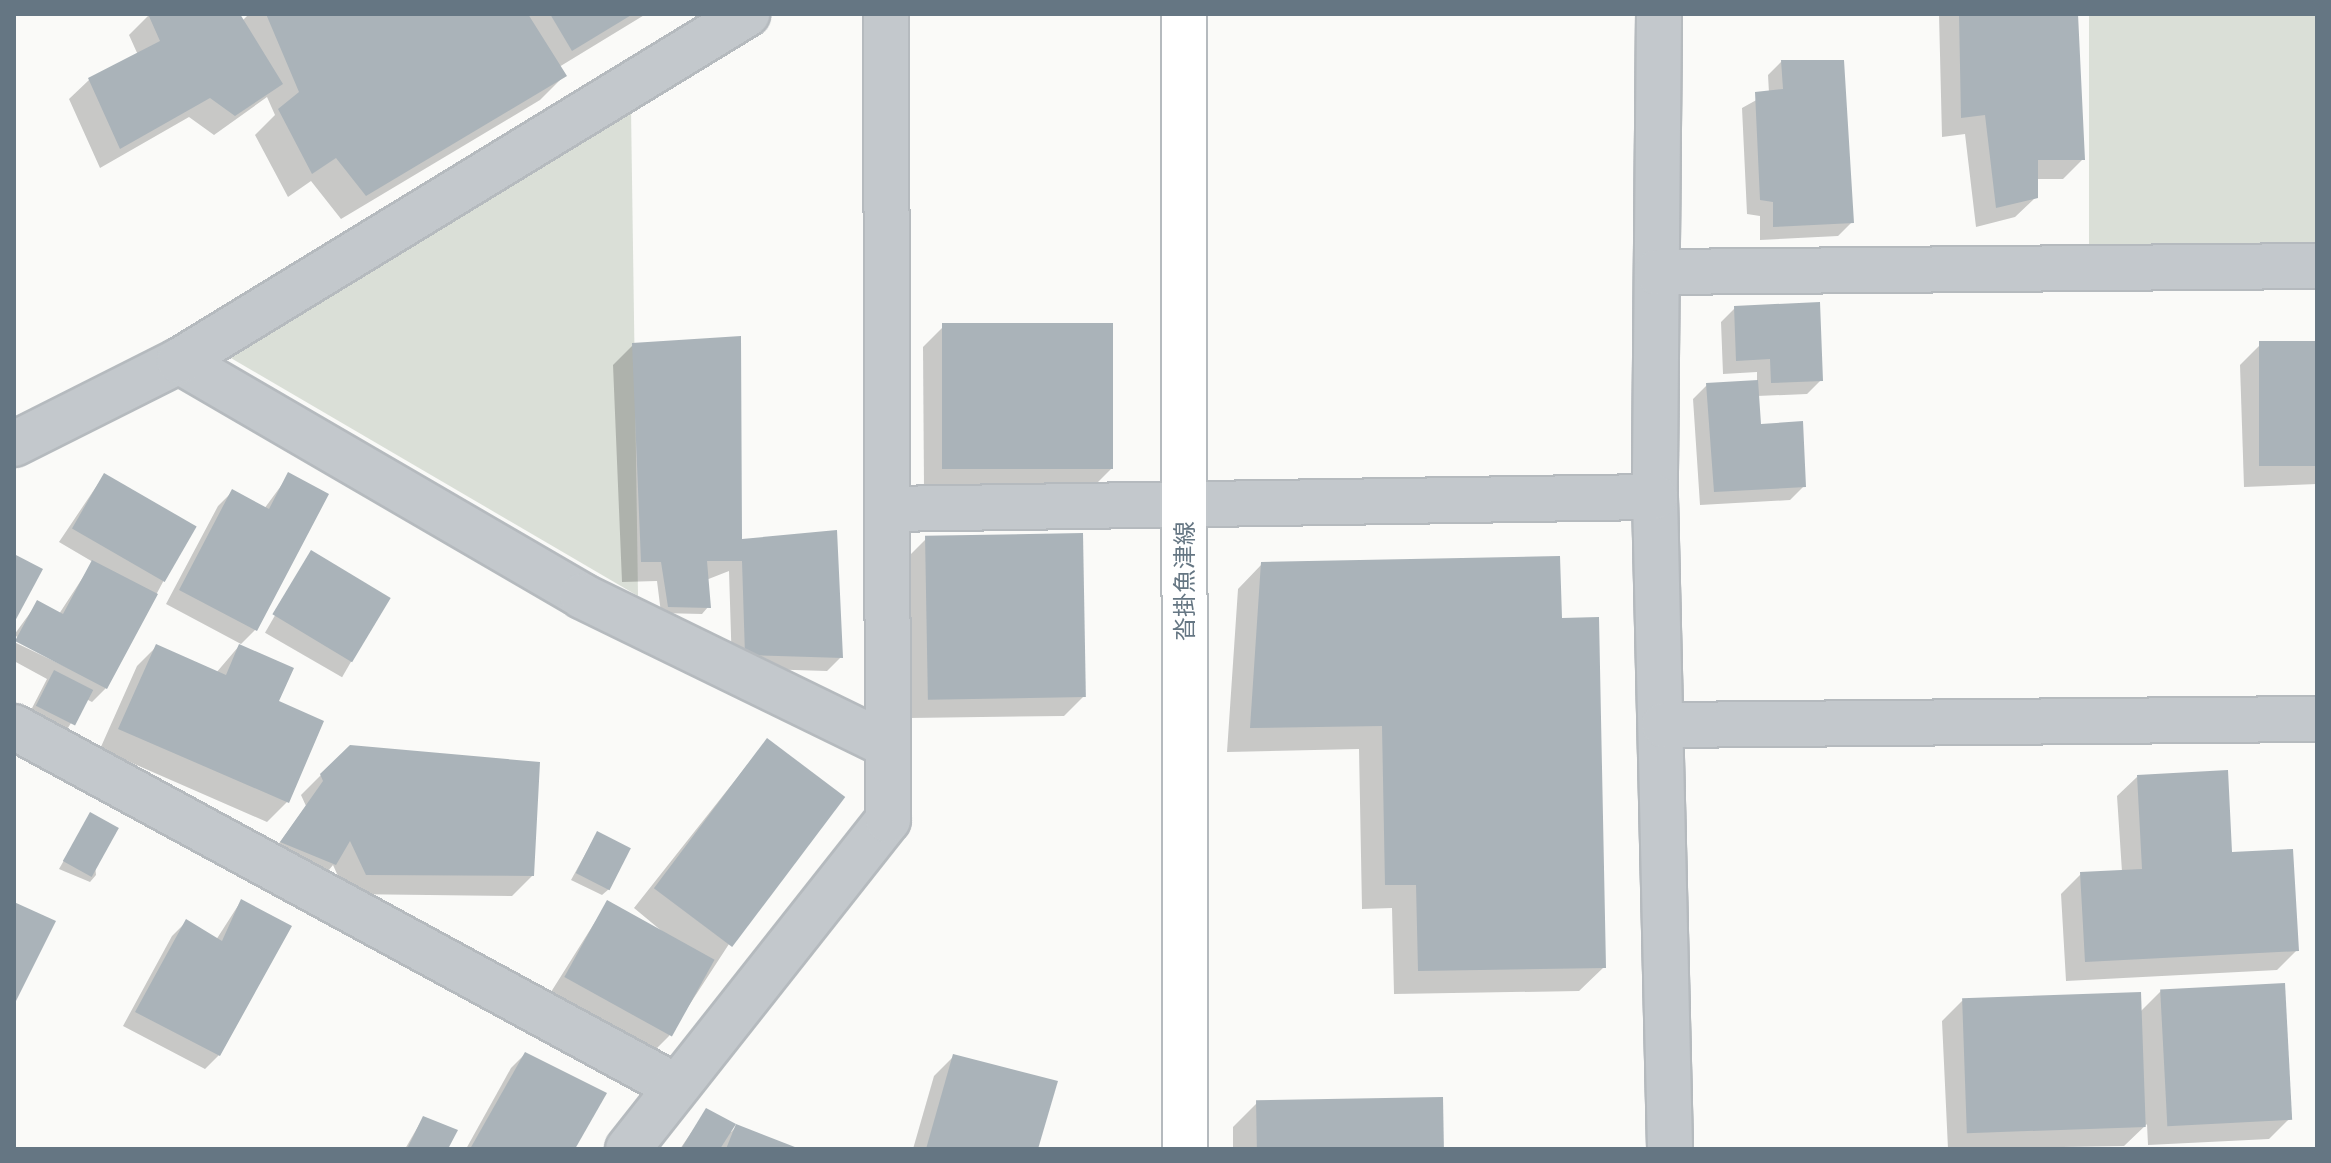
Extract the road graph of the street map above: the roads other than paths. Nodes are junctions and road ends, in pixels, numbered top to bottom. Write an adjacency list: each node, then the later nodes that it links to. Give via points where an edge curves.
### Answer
1 (747, 14): 7 (street)
2 (886, 14): 11 (street)
3 (1184, 14): 10 (main road, 沓掛魚津線)
4 (1659, 14): 6 (street)
5 (2317, 266): 6 (street)
6 (1657, 272): 9 (street)
7 (179, 361): 8 (street); 15 (street, via 582,596)
8 (14, 444)
9 (1655, 497): 10 (street); 13 (street)
10 (1186, 507): 11 (street); 18 (main road, 沓掛魚津線)
11 (887, 509): 15 (street)
12 (2317, 719): 13 (street)
13 (1664, 725): 19 (street)
14 (14, 727): 16 (street)
15 (885, 744): 16 (street, via 888,820)
16 (675, 1086): 17 (street)
17 (628, 1149)
18 (1185, 1149)
19 (1670, 1149)

